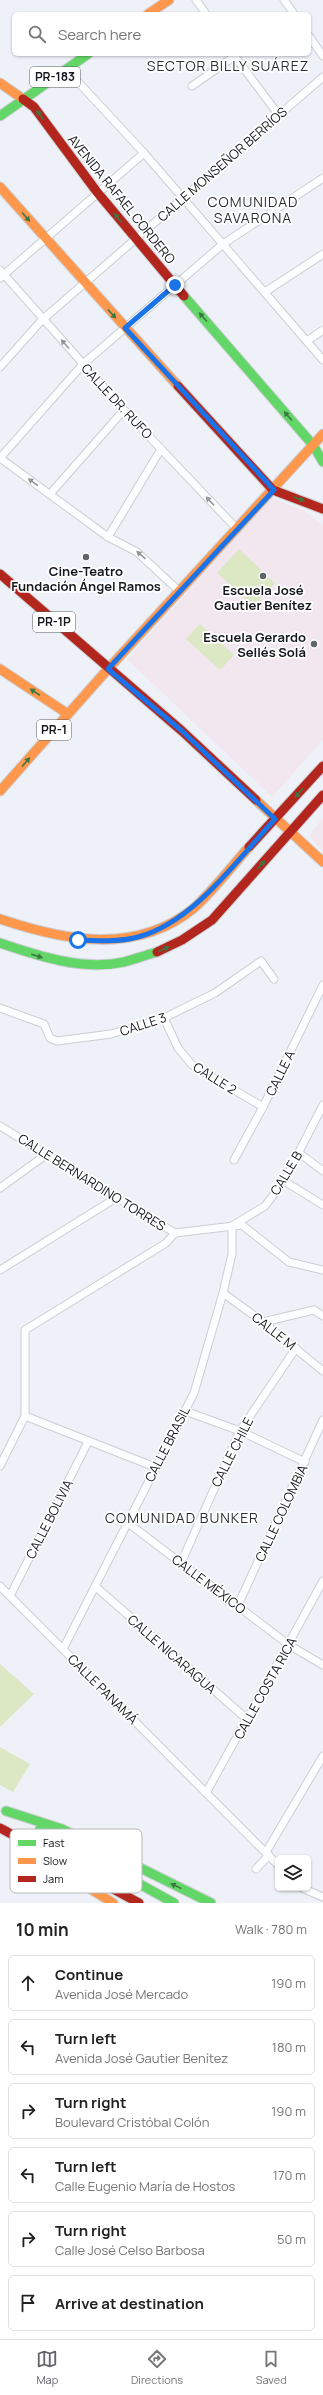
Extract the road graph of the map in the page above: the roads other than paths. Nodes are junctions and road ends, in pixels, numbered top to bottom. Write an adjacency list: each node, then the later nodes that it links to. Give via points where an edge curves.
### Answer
1 (168, 0): 4 (main road)
2 (196, 0): 5 (street)
3 (284, 0): 6 (street)
4 (151, 12)
5 (205, 12)
6 (293, 12)
7 (311, 39): 11 (street)
8 (85, 56): 12 (main road, PR-183)
9 (233, 56): 15 (street)
10 (235, 56): 17 (street)
11 (323, 56)
12 (66, 69): 16 (main road, PR-183); 19 (street)
13 (323, 77): 17 (street, CALLE MONSEÑOR BERRÍOS)
14 (0, 83): 16 (main road, AVENIDA RAFAEL CORDERO)
15 (192, 86)
16 (23, 99): 18 (main road, PR-183); 22 (main road, AVENIDA RAFAEL CORDERO, one-way to 16, via 34,107)
17 (278, 114): 23 (street, CALLE MONSEÑOR BERRÍOS)
18 (0, 116)
19 (144, 153): 22 (street); 23 (street)
20 (323, 178): 26 (street)
21 (0, 187): 24 (main road, one-way to 24)
22 (97, 192): 24 (street); 25 (main road, AVENIDA RAFAEL CORDERO, one-way to 22)
23 (183, 198): 25 (street, CALLE MONSEÑOR BERRÍOS); 26 (street)
24 (45, 239): 28 (street); 29 (main road)
25 (135, 239): 29 (street, CALLE MONSEÑOR BERRÍOS); 30 (main road, AVENIDA RAFAEL CORDERO)
26 (223, 244): 30 (street); 31 (street)
27 (323, 254): 31 (street)
28 (1, 274): 32 (street, CALLE DR. RUFO)
29 (85, 283): 32 (street, CALLE MONSEÑOR BERRÍOS); 33 (main road, one-way to 33)
30 (175, 285): 33 (street); 41 (main road, AVENIDA RAFAEL CORDERO, one-way to 30)
31 (265, 292): 35 (street)
32 (42, 320): 37 (street, CALLE DR. RUFO, one-way to 32); 38 (street, CALLE MONSEÑOR BERRÍOS)
33 (125, 328): 37 (street); 45 (main road)
34 (323, 330): 35 (street)
35 (307, 341): 36 (street)
36 (323, 360)
37 (83, 364): 39 (street, CALLE DR. RUFO); 43 (street)
38 (0, 367)
39 (124, 410): 42 (street, CALLE DR. RUFO); 46 (street)
40 (323, 434): 41 (main road)
41 (313, 445): 44 (main road, AVENIDA RAFAEL CORDERO); 45 (main road)
42 (161, 449): 48 (street, CALLE DR. RUFO, one-way to 42); 49 (street)
43 (0, 458): 46 (street, one-way to 43)
44 (323, 462)
45 (274, 490): 47 (main road, one-way to 47); 48 (main road)
46 (50, 494): 49 (street)
47 (321, 505)
48 (237, 529): 51 (main road)
49 (108, 537): 51 (street, one-way to 49, via 137,552)
50 (0, 574): 53 (main road, PR-1P)
51 (179, 592): 53 (main road)
52 (0, 669): 54 (main road, PR-1, one-way to 52)
53 (108, 669): 54 (main road, PR-1); 58 (main road, via 182,731)
54 (68, 714): 56 (main road, PR-1, one-way to 54)
55 (323, 766): 58 (main road, one-way to 58)
56 (0, 791)
57 (323, 795): 59 (main road)
58 (275, 819): 59 (main road); 61 (main road, via 192,910 161,928 138,937 112,941 78,940 50,935)
59 (290, 832): 60 (main road); 62 (main road, one-way to 59, via 40,958 91,964 123,962 161,951 212,920)
60 (323, 862)
61 (0, 919)
62 (0, 943)
63 (274, 979): 66 (street, CALLE 3, via 261,961 215,993)
64 (323, 985): 67 (street, CALLE A)
65 (0, 1008): 66 (street, CALLE 3, via 44,1024 50,1038 57,1041 111,1034)
66 (164, 1018): 67 (street, CALLE 2, via 178,1048 192,1065)
67 (263, 1107): 72 (street, CALLE A)
68 (322, 1108): 70 (street, CALLE B)
69 (0, 1126): 71 (street, CALLE BERNARDINO TORRES)
70 (298, 1153): 73 (street); 74 (street, CALLE B)
71 (47, 1154): 75 (street); 76 (street, CALLE BERNARDINO TORRES)
72 (234, 1160)
73 (323, 1171)
74 (284, 1181): 77 (street); 78 (street, CALLE B, via 265,1206)
75 (0, 1188)
76 (116, 1198): 79 (street, CALLE BERNARDINO TORRES); 80 (street)
77 (323, 1205)
78 (232, 1226): 79 (street, CALLE BERNARDINO TORRES); 81 (street, via 242,1225 289,1262); 82 (street, CALLE BRASIL, via 232,1254)
79 (175, 1234): 88 (street, via 166,1243 25,1330)
80 (0, 1270)
81 (323, 1270)
82 (224, 1293): 84 (street, CALLE M); 87 (street, CALLE BRASIL, via 194,1393)
83 (323, 1316): 84 (street, via 314,1310)
84 (263, 1322): 85 (street, CALLE M)
85 (296, 1348): 86 (street, CALLE M); 90 (street, CALLE CHILE)
86 (323, 1371)
87 (185, 1411): 90 (street); 94 (street, CALLE BRASIL)
88 (25, 1416): 91 (street); 93 (street)
89 (323, 1420): 92 (street, CALLE COLOMBIA)
90 (240, 1431): 92 (street); 96 (street, CALLE CHILE)
91 (88, 1442): 94 (street); 100 (street, CALLE BOLIVIA)
92 (305, 1462): 101 (street, CALLE COLOMBIA)
93 (0, 1466)
94 (155, 1467): 95 (street, CALLE BRASIL)
95 (128, 1523): 96 (street, CALLE MÉXICO); 99 (street, CALLE BRASIL)
96 (181, 1562): 101 (street, CALLE MÉXICO)
97 (323, 1582): 102 (street, CALLE COSTA RICA)
98 (0, 1586): 100 (street, CALLE PANAMÁ)
99 (96, 1587): 103 (street, CALLE BRASIL); 105 (street, CALLE NICARAGUA)
100 (10, 1596): 103 (street, CALLE PANAMÁ)
101 (238, 1605): 102 (street, CALLE MÉXICO)
102 (289, 1645): 104 (street, CALLE MÉXICO); 105 (street, CALLE COSTA RICA)
103 (63, 1649): 107 (street, CALLE PANAMÁ)
104 (323, 1665)
105 (248, 1720): 107 (street, CALLE COSTA RICA)
106 (323, 1756): 114 (street)
107 (206, 1793): 114 (street, CALLE PANAMÁ)
108 (3, 1810): 110 (main road); 111 (main road, one-way to 108)
109 (0, 1829): 112 (main road); 113 (main road)
110 (38, 1829)
111 (62, 1829)
112 (10, 1834)
113 (10, 1836)
114 (267, 1854): 115 (street, CALLE PANAMÁ); 117 (street)
115 (275, 1862)
116 (142, 1869): 126 (main road, one-way to 116)
117 (256, 1870)
118 (142, 1886): 125 (main road)
119 (309, 1891): 122 (street)
120 (98, 1893): 123 (main road)
121 (120, 1893): 124 (main road)
122 (323, 1897)
123 (113, 1903)
124 (139, 1903)
125 (174, 1903)
126 (211, 1903)

